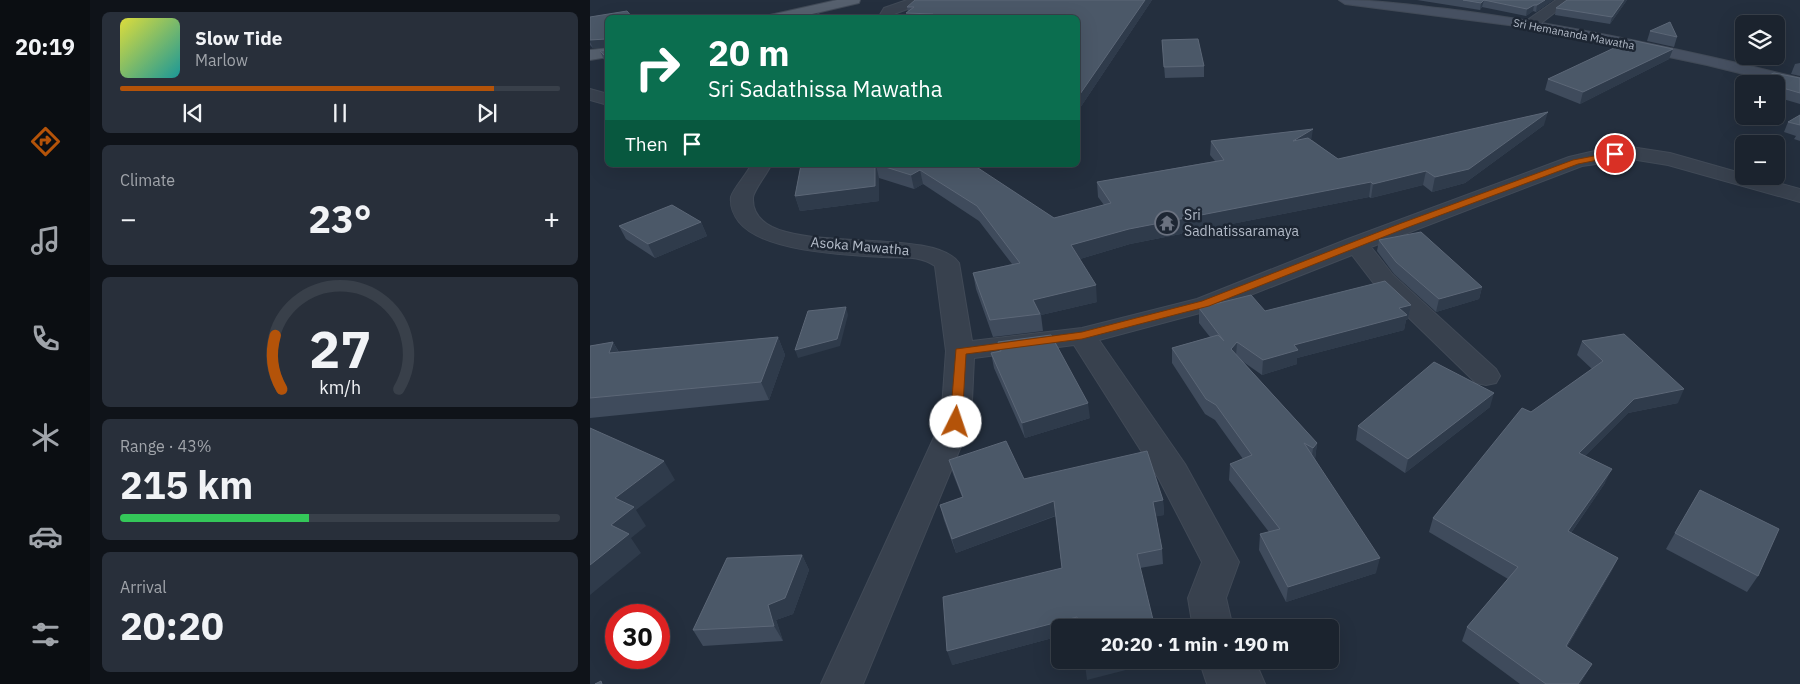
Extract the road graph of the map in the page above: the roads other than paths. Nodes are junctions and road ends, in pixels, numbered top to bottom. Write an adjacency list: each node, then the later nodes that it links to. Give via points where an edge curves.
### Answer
1 (854, 0): 5 (main road)
2 (919, 0): 8 (street, via 889,11)
3 (1345, 0): 9 (main road, Sri Hemananda Mawatha)
4 (1565, 0): 9 (street)
5 (806, 11): 6 (main road); 7 (street)
6 (788, 15)
7 (813, 15)
8 (887, 15)
9 (1531, 24): 12 (main road, Sri Hemananda Mawatha, via 1707,60)
10 (605, 53): 11 (main road)
11 (590, 56)
12 (1800, 83)
13 (590, 94): 14 (street)
14 (605, 99)
15 (760, 167): 19 (street, Asoka Mawatha, via 742,196 743,213 754,226 780,238 858,248 917,251 936,254 947,262)
16 (1800, 196): 17 (street, via 1670,159 1630,153 1600,156)
17 (1356, 244): 18 (street, via 1206,304); 20 (street, via 1384,280)
18 (1082, 336): 19 (street); 21 (street, via 1173,473 1221,562 1207,598)
19 (960, 351): 23 (street, via 956,422)
20 (1486, 376)
21 (1211, 619)
22 (1222, 669): 24 (street, via 1224,676)
23 (842, 684)
24 (1244, 684)

